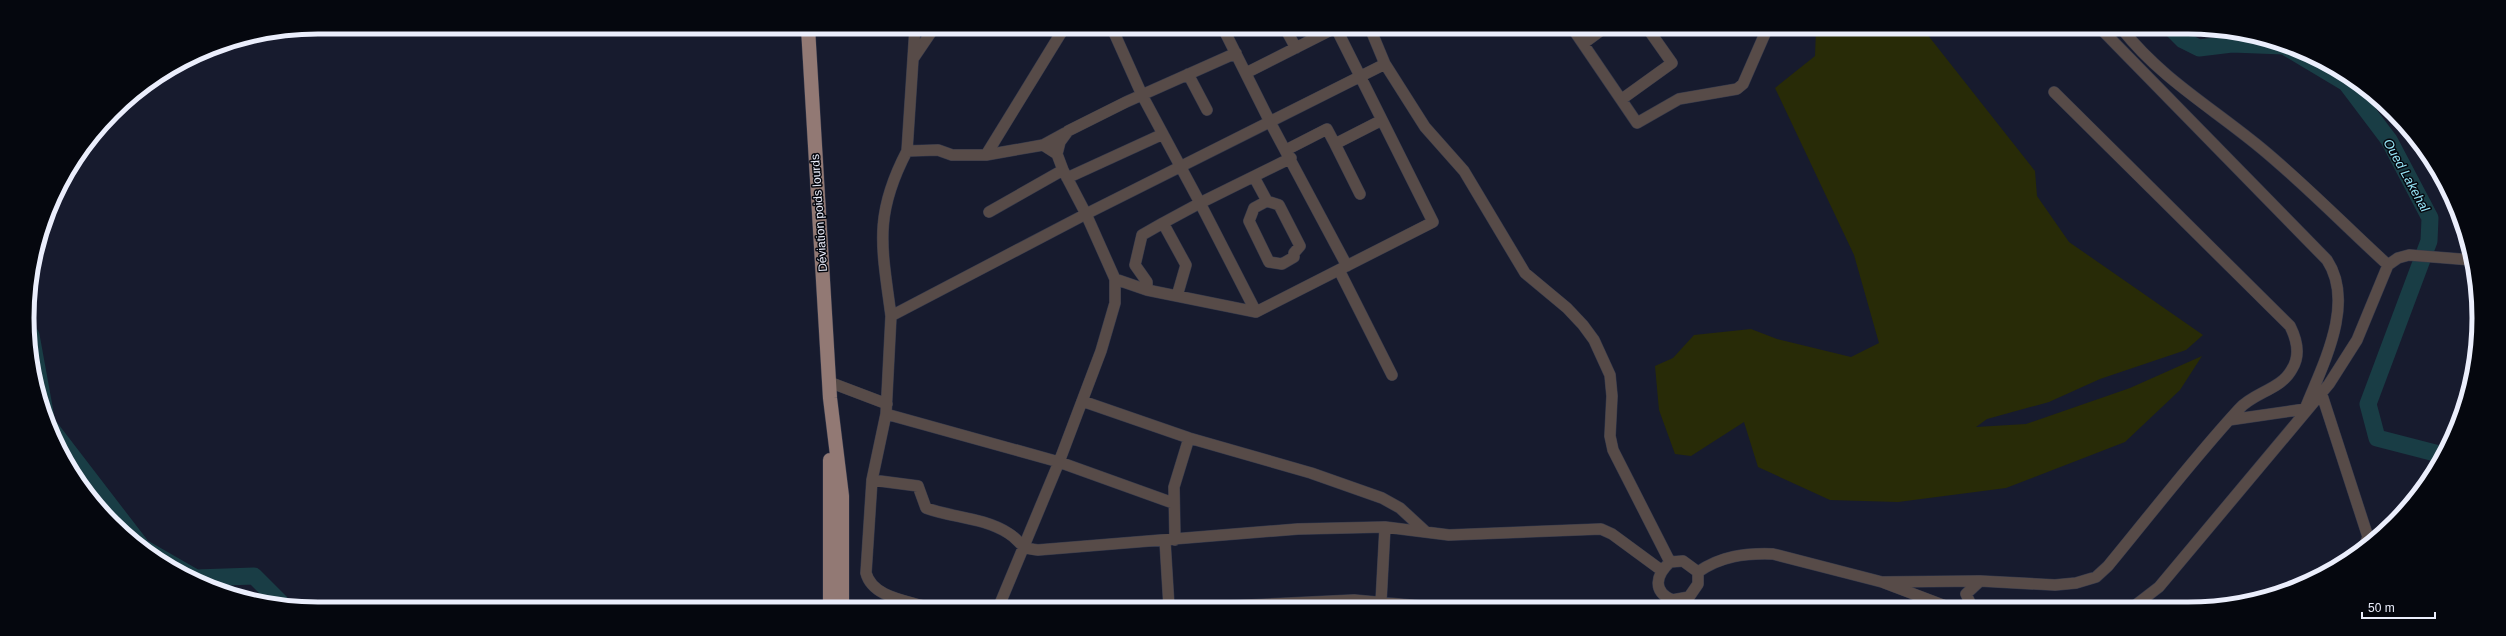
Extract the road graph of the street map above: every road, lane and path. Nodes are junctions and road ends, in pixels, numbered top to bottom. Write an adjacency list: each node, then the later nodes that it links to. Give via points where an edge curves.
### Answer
1 (808, 34): 57 (main road, Déviation poids lourds)
2 (915, 34): 20 (street)
3 (930, 34): 20 (street)
4 (1060, 34): 38 (street)
5 (1115, 34): 26 (street)
6 (1226, 34): 19 (street)
7 (1289, 34): 18 (street)
8 (1324, 34): 18 (street)
9 (1339, 34): 24 (street)
10 (1372, 34): 21 (street)
11 (1577, 34): 17 (street)
12 (1596, 34): 17 (street)
13 (1651, 34): 27 (street, via 1672,64)
14 (1765, 34): 27 (street, via 1743,84 1737,89 1679,99 1637,123)
15 (2106, 34): 62 (street, via 2267,197 2327,260 2335,272 2338,282 2337,318)
16 (2126, 34): 49 (street, via 2143,55 2175,83 2216,111 2258,145)
17 (1584, 43): 27 (street)
18 (1296, 48): 22 (street)
19 (1236, 53): 22 (street); 23 (street)
20 (913, 59): 35 (street)
21 (1385, 64): 24 (street); 73 (street, via 1425,126 1464,170 1525,273 1567,308 1594,340 1610,376 1610,436 1613,450)
22 (1246, 73): 30 (street)
23 (1188, 74): 26 (street); 28 (street)
24 (1359, 76): 29 (street); 30 (street)
25 (2054, 92): 63 (street, via 2290,326 2296,338 2298,352 2293,369 2282,382 2240,407)
26 (1142, 95): 31 (street); 32 (street)
27 (1622, 99)
28 (1207, 110)
29 (1382, 120): 33 (street); 50 (street, via 1434,222)
30 (1270, 122): 37 (street); 39 (street)
31 (1068, 131): 34 (street); 36 (street, via 1060,142)
32 (1163, 134): 39 (street); 40 (street)
33 (1335, 144): 37 (street, via 1326,129); 42 (street)
34 (1043, 145): 36 (street); 38 (street)
35 (908, 151): 38 (street, via 938,150 952,154); 55 (street, via 895,175 883,216 881,241)
36 (1057, 154): 40 (street)
37 (1289, 154): 41 (street); 50 (street)
38 (986, 155)
39 (1180, 167): 44 (street); 46 (street)
40 (1065, 174): 45 (street); 46 (street)
41 (1254, 177): 43 (street); 44 (street)
42 (1360, 194)
43 (1267, 201): 43 (street, via 1279,205 1300,246 1294,257 1282,264 1269,262 1249,221 1254,208)
44 (1200, 203): 47 (street); 54 (street)
45 (989, 212)
46 (1086, 214): 51 (street); 55 (street)
47 (1163, 223): 52 (street, via 1142,235 1136,254 1135,265 1147,282); 53 (street, via 1186,265)
48 (2466, 260): 49 (street, via 2408,255)
49 (2388, 265): 58 (street, via 2357,340)
50 (1343, 268): 54 (street); 56 (street)
51 (1115, 279): 52 (street); 60 (street, via 1115,303 1101,351)
52 (1147, 290): 53 (street)
53 (1177, 296): 54 (street)
54 (1256, 312)
55 (891, 316): 61 (street)
56 (1392, 375)
57 (829, 382): 59 (main road, Déviation poids lourds); 61 (street)
58 (2321, 392): 62 (street); 70 (street)
59 (830, 398): 80 (main road, Déviation poids lourds); 81 (main road, Déviation poids lourds, via 842,496)
60 (1082, 401): 64 (street); 65 (street)
61 (887, 409): 65 (street); 66 (street)
62 (2305, 409): 63 (street); 90 (street, via 2159,587)
63 (2229, 420): 77 (street, via 2108,566 2096,577 2076,583 2055,585)
64 (1189, 438): 67 (street, via 1174,487); 69 (street, via 1311,473 1382,498 1400,508)
65 (1059, 462): 67 (street); 72 (street)
66 (872, 480): 72 (street, via 918,486 926,508 943,514 981,520 1009,533); 82 (street, via 867,538 868,580 883,593)
67 (1173, 503): 71 (street)
68 (1385, 527): 69 (street); 71 (street, via 1298,529); 85 (street)
69 (1426, 532): 74 (street, via 1449,535 1601,529 1612,534)
70 (2368, 538)
71 (1170, 540): 72 (street, via 1038,550); 84 (street)
72 (1024, 548): 83 (street)
73 (1670, 562): 74 (street); 75 (street, via 1683,562)
74 (1661, 570): 78 (street, via 1658,577 1659,588 1662,594)
75 (1698, 572): 76 (street, via 1720,559 1756,553 1773,554); 79 (street, via 1698,584 1693,593)
76 (1882, 582): 77 (street); 88 (street)
77 (1980, 582): 89 (street, via 1966,594)
78 (1672, 600): 79 (street); 86 (street)
79 (1684, 600): 87 (street)
80 (830, 602)
81 (842, 602)
82 (911, 602)
83 (1000, 602)
84 (1169, 602)
85 (1381, 602)
86 (1668, 602)
87 (1687, 602)
88 (1937, 602)
89 (1970, 602)
90 (2138, 602)

